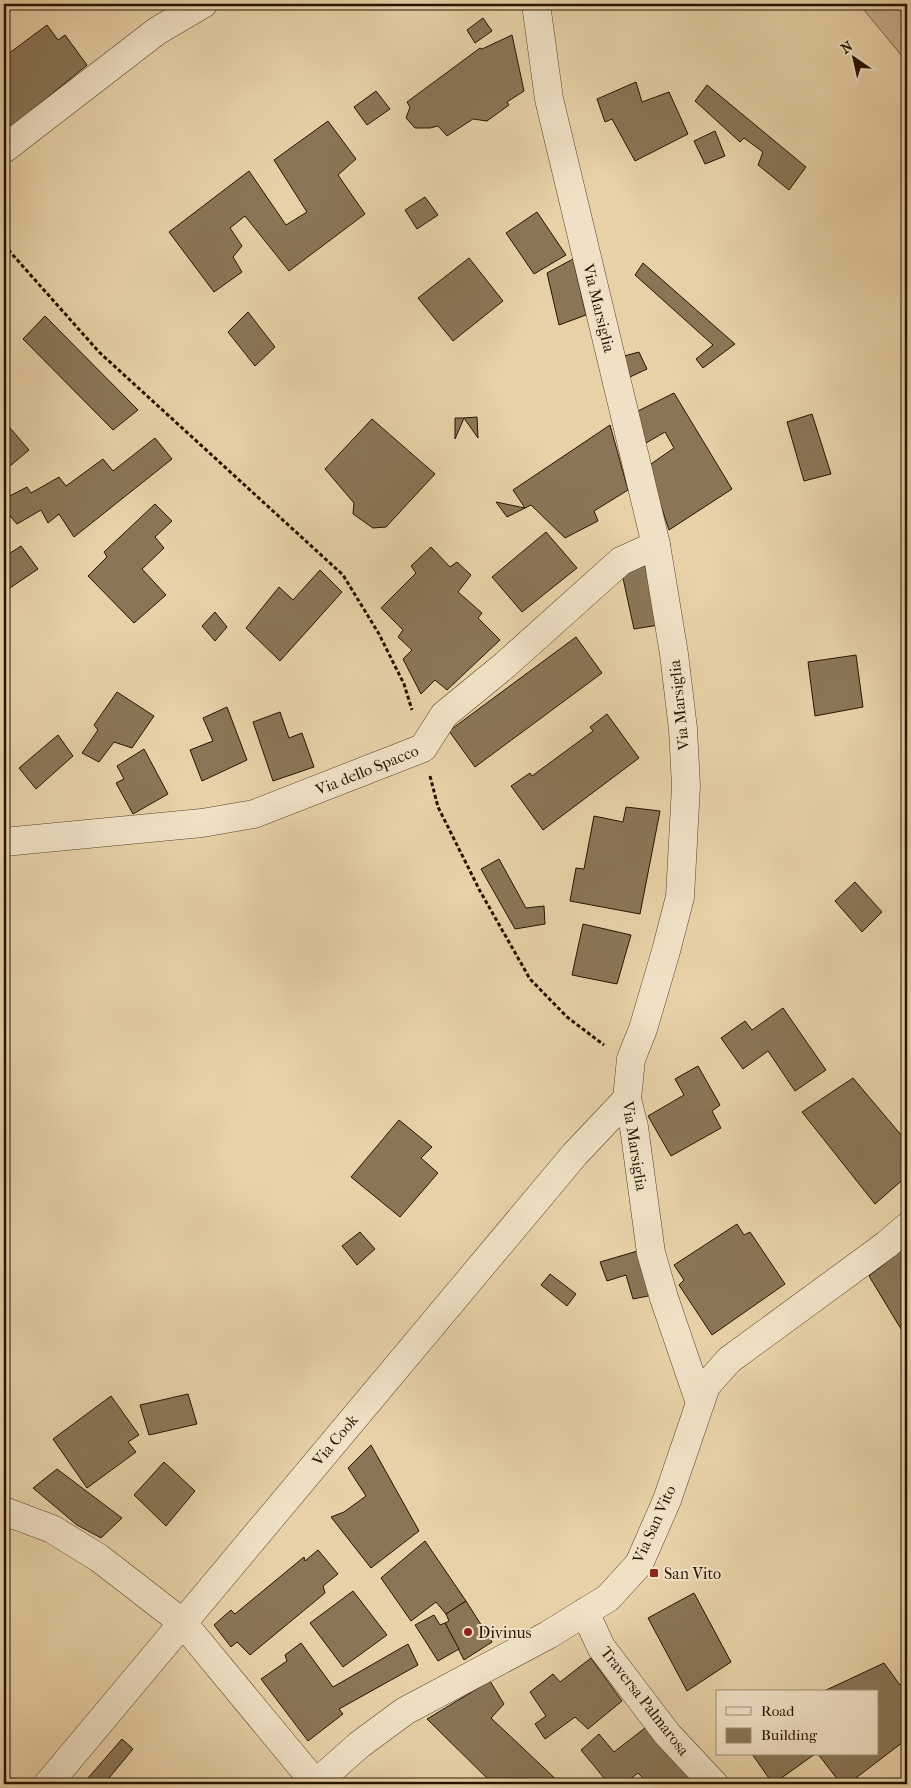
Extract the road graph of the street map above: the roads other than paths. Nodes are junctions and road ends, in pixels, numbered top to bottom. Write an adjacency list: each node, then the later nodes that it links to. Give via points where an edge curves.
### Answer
1 (203, 4): 3 (street, via 157,31)
2 (536, 4): 4 (street, Via Marsiglia, via 549,99)
3 (4, 149)
4 (656, 545): 5 (street, Via dello Spacco, via 621,560 505,666 444,715 423,748 254,814 202,823); 6 (street, Via Marsiglia, via 683,729 686,786 684,849 680,897 643,1029 631,1059)
5 (4, 842)
6 (626, 1100): 8 (street, Via Marsiglia, via 634,1127 651,1253); 11 (street, Via Cook, via 574,1154)
7 (907, 1227): 8 (street, Via San Vito, via 729,1360 706,1386)
8 (700, 1403): 10 (street, Via San Vito, via 667,1500 639,1564 608,1598)
9 (4, 1511): 11 (street, via 60,1533 99,1558)
10 (585, 1612): 13 (street, Via San Vito, via 405,1711 359,1745); 14 (street, Traversa Palmarosa, via 601,1647 668,1735)
11 (183, 1623): 12 (street, Via Cook); 13 (street)
12 (48, 1784)
13 (317, 1784)
14 (714, 1784)

